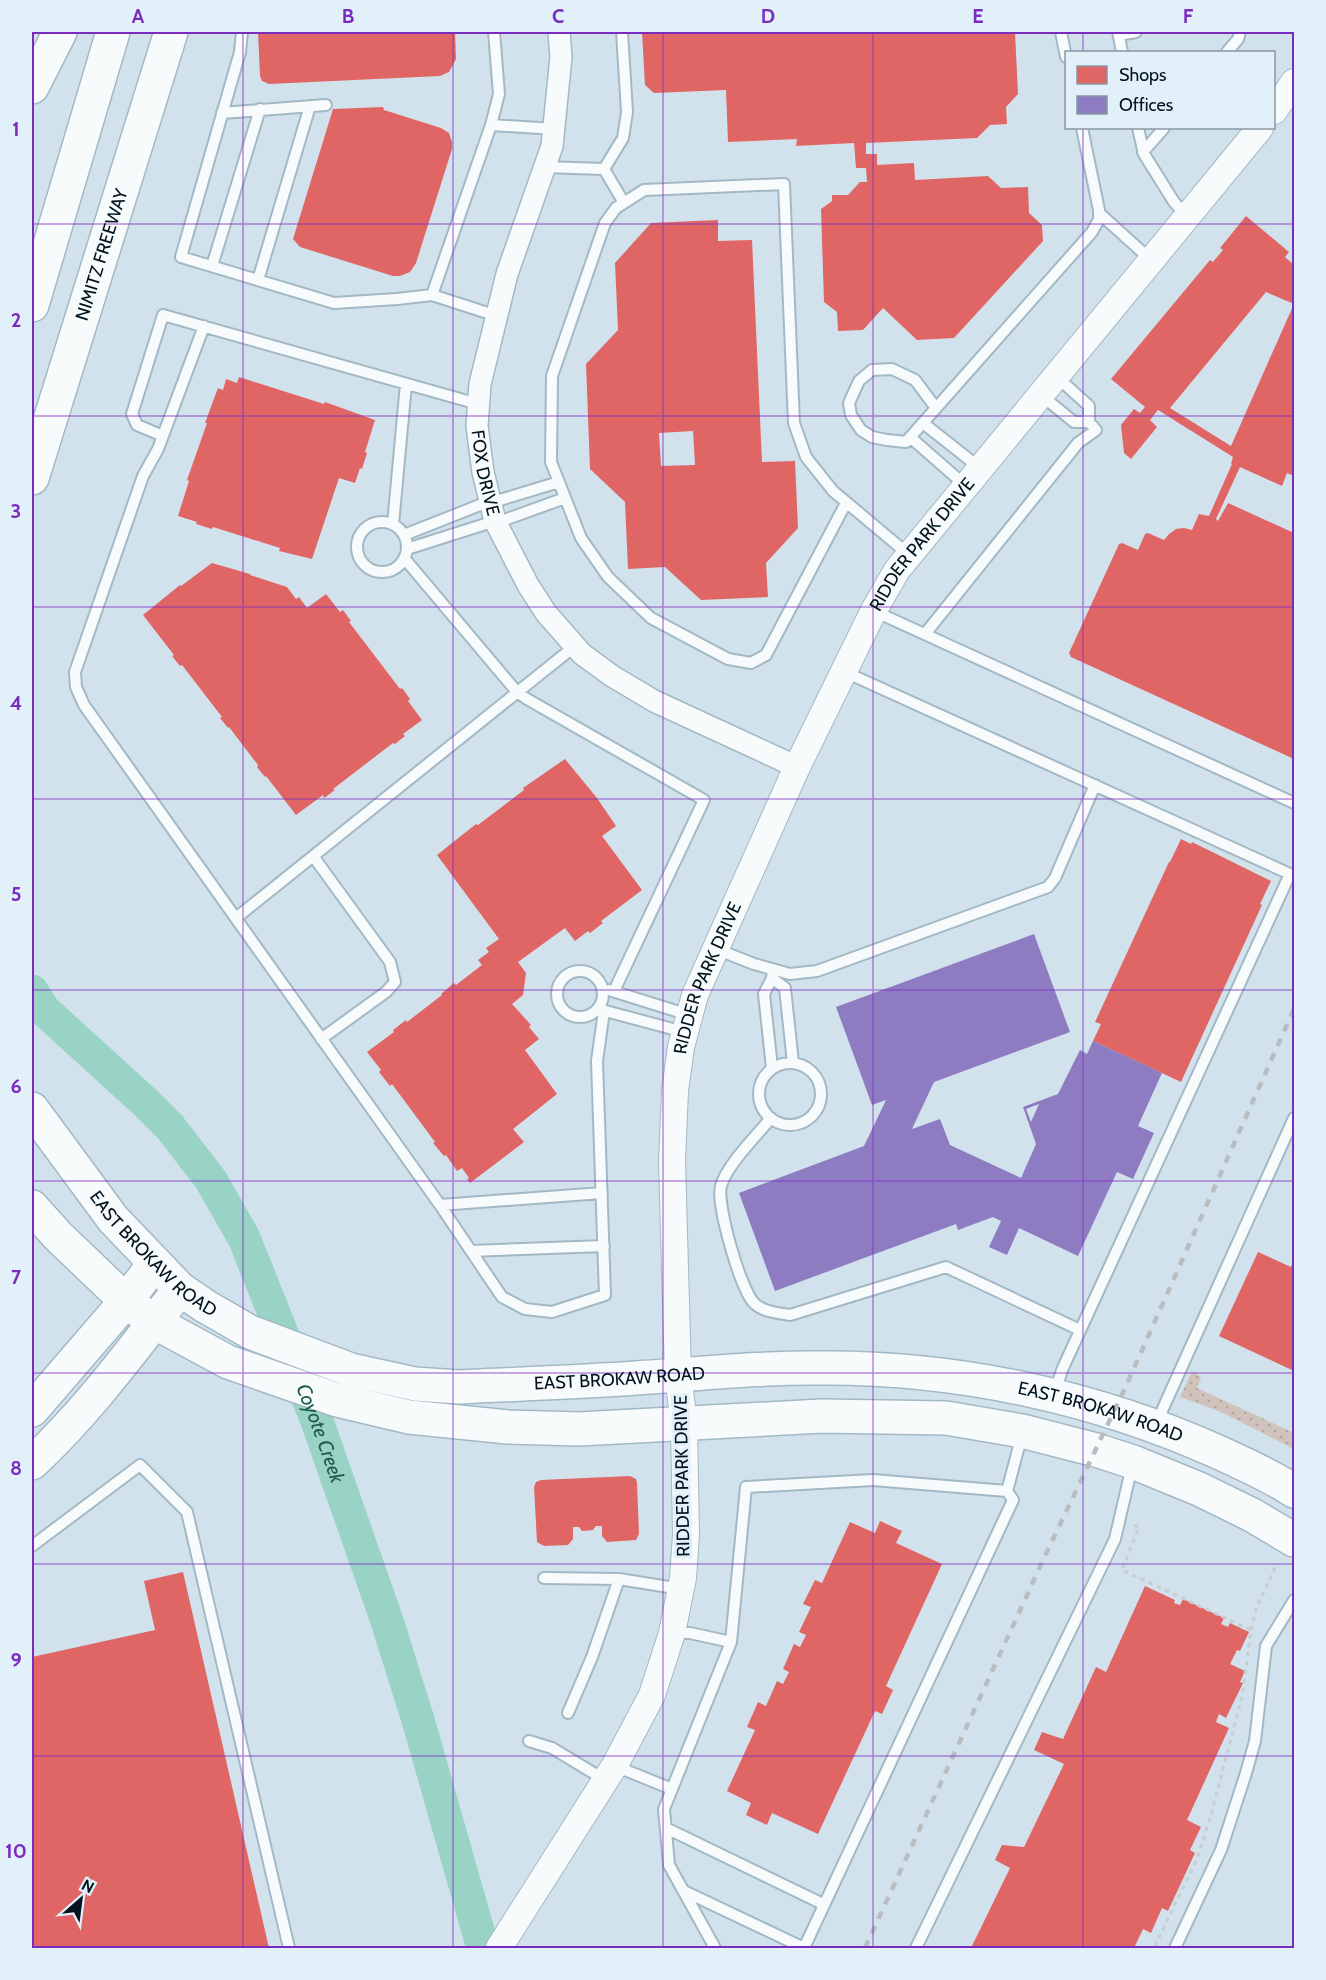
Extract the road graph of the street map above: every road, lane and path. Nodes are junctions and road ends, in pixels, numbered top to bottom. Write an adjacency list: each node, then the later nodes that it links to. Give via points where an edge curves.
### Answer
1 (60, 32): 16 (main road)
2 (113, 32): 38 (main road)
3 (171, 32): 50 (main road, NIMITZ FREEWAY)
4 (242, 32): 21 (lane)
5 (494, 32): 22 (lane, via 499,94)
6 (559, 32): 23 (street, FOX DRIVE, via 561,57)
7 (622, 32): 30 (lane, via 627,112 623,138)
8 (1061, 32): 14 (lane)
9 (1136, 32): 11 (lane)
10 (1240, 32): 13 (lane)
11 (1118, 33): 12 (lane)
12 (1122, 51)
13 (1228, 51)
14 (1065, 52)
15 (1294, 82): 20 (street)
16 (32, 87)
17 (326, 105): 18 (lane)
18 (310, 106): 19 (lane); 36 (lane)
19 (260, 109): 21 (lane); 35 (lane)
20 (1275, 110)
21 (222, 113): 35 (lane, via 181,256)
22 (491, 125): 23 (lane); 37 (lane)
23 (555, 129): 29 (street, FOX DRIVE)
24 (1082, 129): 32 (lane)
25 (1138, 129): 28 (lane)
26 (1163, 129): 28 (lane)
27 (1259, 129): 33 (street, RIDDER PARK DRIVE)
28 (1143, 152): 33 (lane)
29 (544, 167): 30 (lane); 39 (street, FOX DRIVE, via 507,274)
30 (604, 169): 31 (lane)
31 (624, 203): 51 (lane, via 605,223 552,376 551,462); 53 (lane, via 644,190 784,184 795,423 806,458)
32 (1099, 213): 34 (lane); 44 (lane, via 1092,232)
33 (1187, 216): 34 (street, RIDDER PARK DRIVE)
34 (1151, 260): 42 (street, RIDDER PARK DRIVE)
35 (212, 266): 36 (lane)
36 (258, 280): 37 (lane, via 334,303)
37 (432, 295): 39 (lane)
38 (32, 305)
39 (497, 316): 43 (street, FOX DRIVE)
40 (204, 326): 41 (lane); 47 (lane); 47 (lane, via 163,315 132,414 137,425)
41 (406, 384): 43 (lane); 55 (lane)
42 (1048, 385): 45 (lane, via 1074,422); 45 (lane, via 1089,406); 49 (street, RIDDER PARK DRIVE)
43 (478, 404): 54 (street, FOX DRIVE, via 483,472)
44 (936, 408): 46 (lane); 48 (lane, via 915,380 892,369 873,370 859,381 849,403 851,415 861,430 887,440 906,441)
45 (1089, 422): 60 (lane, via 1096,430 1078,443)
46 (923, 423): 48 (lane); 49 (lane)
47 (163, 436): 68 (lane, via 143,476 75,672 76,687 84,705)
48 (910, 437): 49 (lane)
49 (973, 477): 58 (street, RIDDER PARK DRIVE)
50 (32, 478)
51 (559, 482): 52 (lane); 54 (lane)
52 (565, 498): 53 (lane, via 580,538 608,577 651,618 728,659 751,663 766,656); 54 (lane)
53 (846, 503): 58 (lane)
54 (493, 512): 56 (lane); 57 (lane); 61 (street, FOX DRIVE, via 522,575 546,613)
55 (393, 525): 56 (lane); 57 (lane, via 376,522 369,526 358,538 358,555 367,568 382,573 395,569)
56 (404, 535): 57 (lane)
57 (406, 553): 63 (lane)
58 (908, 554): 59 (street, RIDDER PARK DRIVE)
59 (874, 610): 60 (lane); 62 (street, RIDDER PARK DRIVE)
60 (925, 634): 66 (lane)
61 (575, 646): 63 (lane); 64 (street, FOX DRIVE, via 612,676 654,702)
62 (844, 671): 64 (street, RIDDER PARK DRIVE); 65 (lane)
63 (518, 692): 67 (lane); 72 (lane, via 704,800)
64 (797, 767): 69 (street, RIDDER PARK DRIVE)
65 (1095, 785): 70 (lane, via 1048,887 817,971); 90 (lane, via 1290,874)
66 (1294, 803)
67 (313, 856): 68 (lane); 75 (lane, via 390,962 395,982)
68 (236, 918): 75 (lane)
69 (716, 949): 70 (lane); 74 (street, RIDDER PARK DRIVE)
70 (773, 974): 76 (lane, via 785,988); 77 (lane, via 764,994)
71 (603, 988): 72 (lane); 73 (lane); 73 (lane, via 596,976 582,970 566,975 557,988 560,1005 573,1016)
72 (614, 991): 74 (lane)
73 (601, 1010): 74 (lane); 81 (lane, via 597,1061)
74 (687, 1024): 91 (street, RIDDER PARK DRIVE, via 675,1091 672,1161)
75 (321, 1039): 82 (lane)
76 (793, 1063): 77 (lane); 79 (lane, via 810,1069 818,1078 821,1103 806,1122 782,1124)
77 (772, 1068): 79 (lane, via 760,1085 759,1097)
78 (32, 1109): 86 (main road, EAST BROKAW ROAD, via 113,1219)
79 (771, 1118): 90 (lane, via 726,1174 720,1196 745,1292 755,1305 790,1315 946,1267)
80 (1294, 1118): 95 (lane)
81 (602, 1193): 82 (lane); 84 (lane)
82 (440, 1204): 85 (lane)
83 (32, 1207): 88 (main road, EAST BROKAW ROAD)
84 (603, 1246): 85 (lane); 85 (lane, via 605,1294 552,1312 525,1309 502,1297)
85 (471, 1251)
86 (155, 1263): 87 (main road, EAST BROKAW ROAD); 88 (main road)
87 (193, 1298): 89 (main road); 91 (main road, EAST BROKAW ROAD, via 249,1332 351,1370 415,1384 459,1388)
88 (126, 1300): 89 (main road, EAST BROKAW ROAD); 93 (main road)
89 (154, 1322): 94 (main road, EAST BROKAW ROAD, via 228,1362 337,1400 409,1417 579,1429); 97 (main road, via 99,1394)
90 (1080, 1330): 92 (lane)
91 (678, 1375): 92 (main road, EAST BROKAW ROAD, via 826,1368 923,1373); 94 (street, RIDDER PARK DRIVE)
92 (1054, 1395): 95 (main road, EAST BROKAW ROAD)
93 (32, 1410)
94 (684, 1424): 96 (main road, EAST BROKAW ROAD, via 822,1416 946,1418); 107 (street, RIDDER PARK DRIVE, via 686,1534)
95 (1154, 1426): 100 (main road, EAST BROKAW ROAD, via 1262,1472)
96 (1022, 1431): 98 (main road, EAST BROKAW ROAD); 99 (lane)
97 (32, 1463)
98 (1142, 1466): 102 (main road, via 1206,1472); 104 (main road, EAST BROKAW ROAD, via 1252,1515); 123 (lane, via 1115,1539)
99 (1006, 1491): 111 (lane, via 873,1479 746,1487); 118 (lane, via 1013,1500)
100 (1294, 1491)
101 (1135, 1515): 109 (path, via 1133,1525 1139,1527 1122,1570)
102 (1294, 1517)
103 (32, 1546): 119 (lane, via 140,1465 187,1512)
104 (1286, 1551): 109 (path, via 1256,1609)
105 (544, 1578): 106 (lane)
106 (619, 1579): 107 (lane); 112 (lane)
107 (681, 1589): 110 (street, RIDDER PARK DRIVE)
108 (1294, 1600): 125 (lane, via 1266,1646 1255,1742 1221,1850)
109 (1251, 1630): 124 (path, via 1242,1697 1211,1815 1197,1858)
110 (672, 1634): 111 (lane, via 690,1633); 114 (street, RIDDER PARK DRIVE, via 652,1695)
111 (731, 1642): 115 (lane)
112 (568, 1713)
113 (529, 1741): 114 (lane)
114 (610, 1773): 115 (lane); 120 (street, RIDDER PARK DRIVE)
115 (672, 1789): 116 (lane, via 664,1809)
116 (666, 1828): 117 (lane, via 669,1865); 118 (lane)
117 (684, 1891): 121 (lane); 122 (lane)
118 (824, 1904): 122 (lane)
119 (289, 1948)
120 (500, 1948)
121 (715, 1948)
122 (804, 1948)
123 (916, 1948)
124 (1154, 1948)
125 (1175, 1948)

